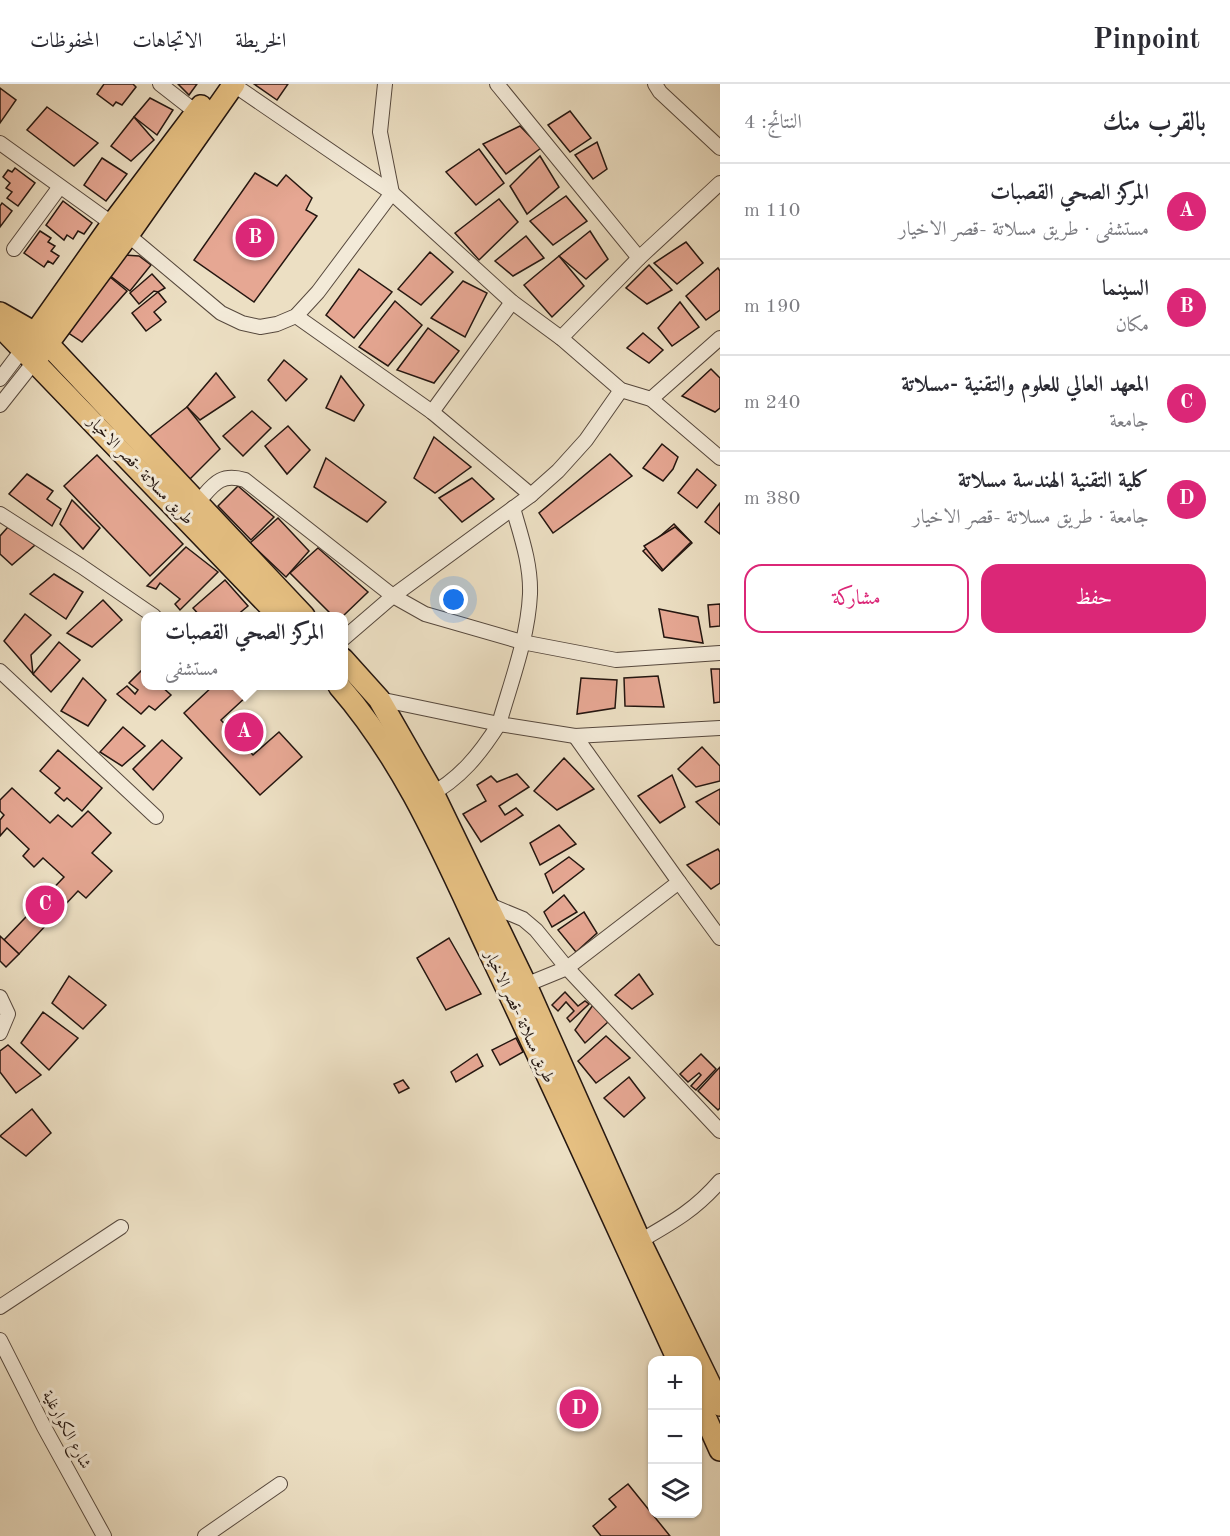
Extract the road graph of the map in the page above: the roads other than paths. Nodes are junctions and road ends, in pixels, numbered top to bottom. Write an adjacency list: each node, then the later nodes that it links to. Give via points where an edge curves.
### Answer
1 (160, 84): 7 (street)
2 (217, 84): 7 (main road)
3 (234, 84): 7 (main road); 12 (street)
4 (385, 84): 12 (street, via 380,132)
5 (497, 84): 15 (street)
6 (655, 84): 9 (street)
7 (202, 116): 13 (main road)
8 (0, 143): 11 (street)
9 (720, 148)
10 (720, 185): 15 (street)
11 (59, 188): 13 (street); 14 (street)
12 (392, 193): 16 (street); 18 (street)
13 (120, 230): 18 (street, via 221,313 260,327); 20 (main road)
14 (14, 249)
15 (639, 258): 21 (street)
16 (512, 302): 21 (street); 28 (street)
17 (0, 313): 20 (main road)
18 (296, 316): 28 (street)
19 (0, 326): 23 (main road, طريق مسلاتة -قصر الاخيار)
20 (41, 338): 23 (main road); 32 (main road)
21 (561, 338): 25 (street)
22 (720, 338): 26 (street)
23 (28, 356): 24 (street); 27 (street); 32 (main road, طريق مسلاتة -قصر الاخيار)
24 (0, 379)
25 (621, 390): 26 (street); 30 (street, via 586,440)
26 (651, 399): 29 (street)
27 (0, 405)
28 (432, 412): 30 (street)
29 (720, 458)
30 (531, 495): 31 (street)
31 (513, 508): 34 (street); 39 (street, via 528,561 530,594)
32 (191, 509): 34 (street, via 220,479 232,476 245,480); 36 (main road, طريق مسلاتة -قصر الاخيار); 37 (main road)
33 (0, 514): 35 (street)
34 (393, 596): 38 (street); 39 (street, via 425,614)
35 (148, 612)
36 (276, 612)
37 (300, 612)
38 (348, 635)
39 (522, 642): 40 (street, via 616,660); 45 (street)
40 (720, 653)
41 (348, 665): 44 (main road)
42 (0, 670): 49 (street)
43 (342, 690): 48 (main road, طريق مسلاتة -قصر الاخيار)
44 (379, 699): 45 (street); 48 (main road)
45 (499, 724): 47 (street); 48 (street, via 480,754 459,775)
46 (720, 728): 47 (street)
47 (574, 736): 50 (street)
48 (426, 797): 51 (main road); 54 (main road, طريق مسلاتة -قصر الاخيار)
49 (156, 817)
50 (679, 882): 52 (street); 53 (street)
51 (487, 904): 53 (street, via 536,930); 54 (main road)
52 (720, 938)
53 (567, 968): 54 (street); 57 (street)
54 (517, 988): 60 (main road); 63 (main road, طريق مسلاتة -قصر الاخيار)
55 (0, 997): 56 (street, via 8,1014)
56 (0, 1033)
57 (718, 1126)
58 (720, 1181): 60 (street, via 683,1217)
59 (121, 1227): 61 (street)
60 (640, 1240): 64 (main road)
61 (0, 1307)
62 (0, 1340): 68 (street, شارع الكوارغلية)
63 (676, 1356)
64 (720, 1405)
65 (702, 1410): 66 (main road)
66 (720, 1450)
67 (280, 1484): 69 (street)
68 (104, 1536)
69 (205, 1536)

